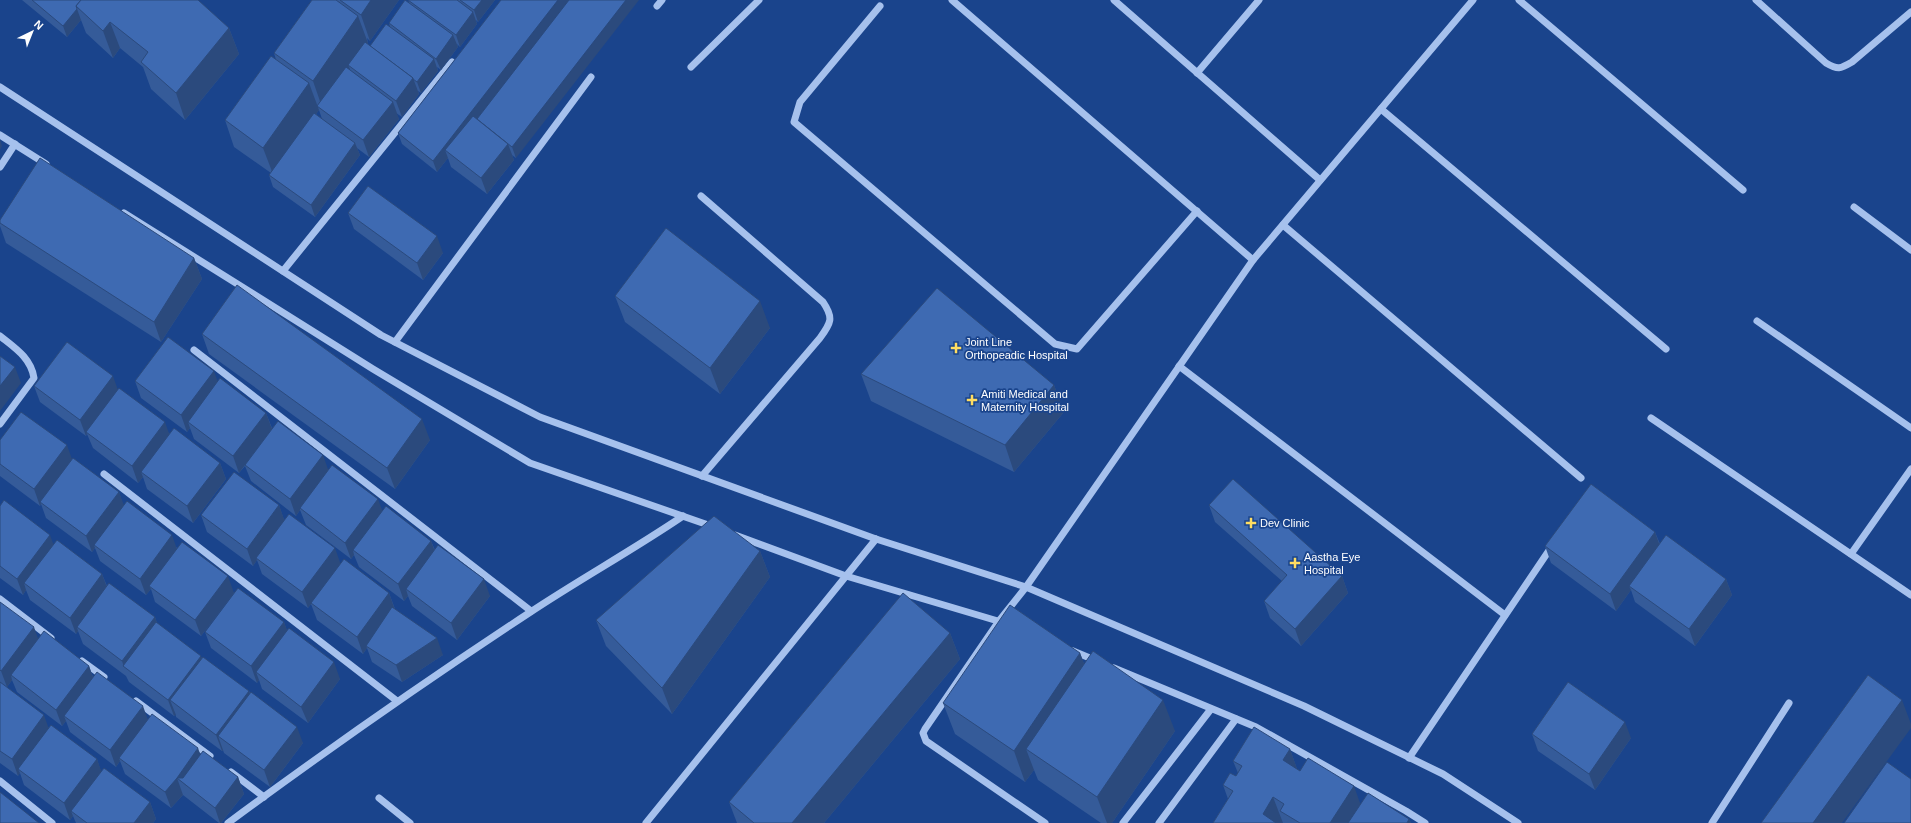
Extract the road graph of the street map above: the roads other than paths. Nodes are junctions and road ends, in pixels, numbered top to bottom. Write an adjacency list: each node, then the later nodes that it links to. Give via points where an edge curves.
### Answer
1 (758, 0): 11 (street)
2 (952, 0): 25 (street)
3 (1114, 0): 12 (street)
4 (1259, 0): 12 (street)
5 (1473, 0): 15 (street)
6 (1519, 0): 21 (street)
7 (1756, 0): 9 (street, via 1826,63 1836,68 1852,62)
8 (880, 6): 25 (street, via 800,102 794,122 1055,344 1077,349)
9 (1911, 12)
10 (458, 56): 29 (street)
11 (690, 68)
12 (1197, 72): 20 (street)
13 (591, 77): 32 (street)
14 (0, 87): 29 (street)
15 (1381, 109): 20 (street); 33 (street)
16 (0, 135): 17 (street)
17 (15, 144): 18 (street); 19 (street)
18 (0, 167)
19 (56, 170)
20 (1320, 180): 26 (street)
21 (1743, 190)
22 (701, 196): 41 (street, via 823,302 831,314 830,323 820,338)
23 (1854, 207): 27 (street)
24 (116, 208): 43 (street, via 373,369 530,463)
25 (1197, 211): 28 (street)
26 (1283, 226): 28 (street); 42 (street)
27 (1911, 250)
28 (1253, 260): 35 (street)
29 (283, 271): 32 (street)
30 (1757, 321): 38 (street)
31 (0, 336): 37 (street, via 24,356 32,368 34,378)
32 (395, 342): 41 (street, via 540,417)
33 (1666, 349)
34 (194, 350): 53 (street)
35 (1179, 366): 50 (street); 54 (street)
36 (1651, 418): 48 (street)
37 (0, 424)
38 (1911, 428)
39 (1911, 469): 48 (street)
40 (104, 474): 64 (street)
41 (702, 476): 46 (street)
42 (1580, 478)
43 (683, 516): 44 (street); 53 (street)
44 (720, 530)
45 (728, 532): 49 (street)
46 (876, 539): 49 (street); 50 (street)
47 (1552, 546): 54 (street)
48 (1851, 554): 51 (street)
49 (846, 576): 55 (street); 77 (street)
50 (1026, 587): 55 (street); 68 (street, via 1304,706)
51 (1911, 595)
52 (0, 599): 57 (street)
53 (531, 611): 64 (street)
54 (1505, 615): 68 (street)
55 (999, 621): 56 (street); 78 (street, via 923,733 926,741)
56 (1014, 627)
57 (56, 642)
58 (1065, 648): 60 (street)
59 (75, 656): 62 (street)
60 (1102, 663)
61 (1109, 666): 66 (street)
62 (113, 684)
63 (132, 698): 69 (street)
64 (397, 701): 72 (street)
65 (1789, 703): 83 (street)
66 (1211, 709): 67 (street); 79 (street)
67 (1236, 719): 80 (street); 81 (street, via 1256,727)
68 (1409, 758): 82 (street, via 1443,774)
69 (214, 759)
70 (226, 769): 72 (street)
71 (0, 781): 74 (street)
72 (264, 797): 75 (street)
73 (379, 798): 76 (street)
74 (52, 823)
75 (228, 823)
76 (410, 823)
77 (646, 823)
78 (1045, 823)
79 (1123, 823)
80 (1159, 823)
81 (1425, 823)
82 (1518, 823)
83 (1712, 823)

